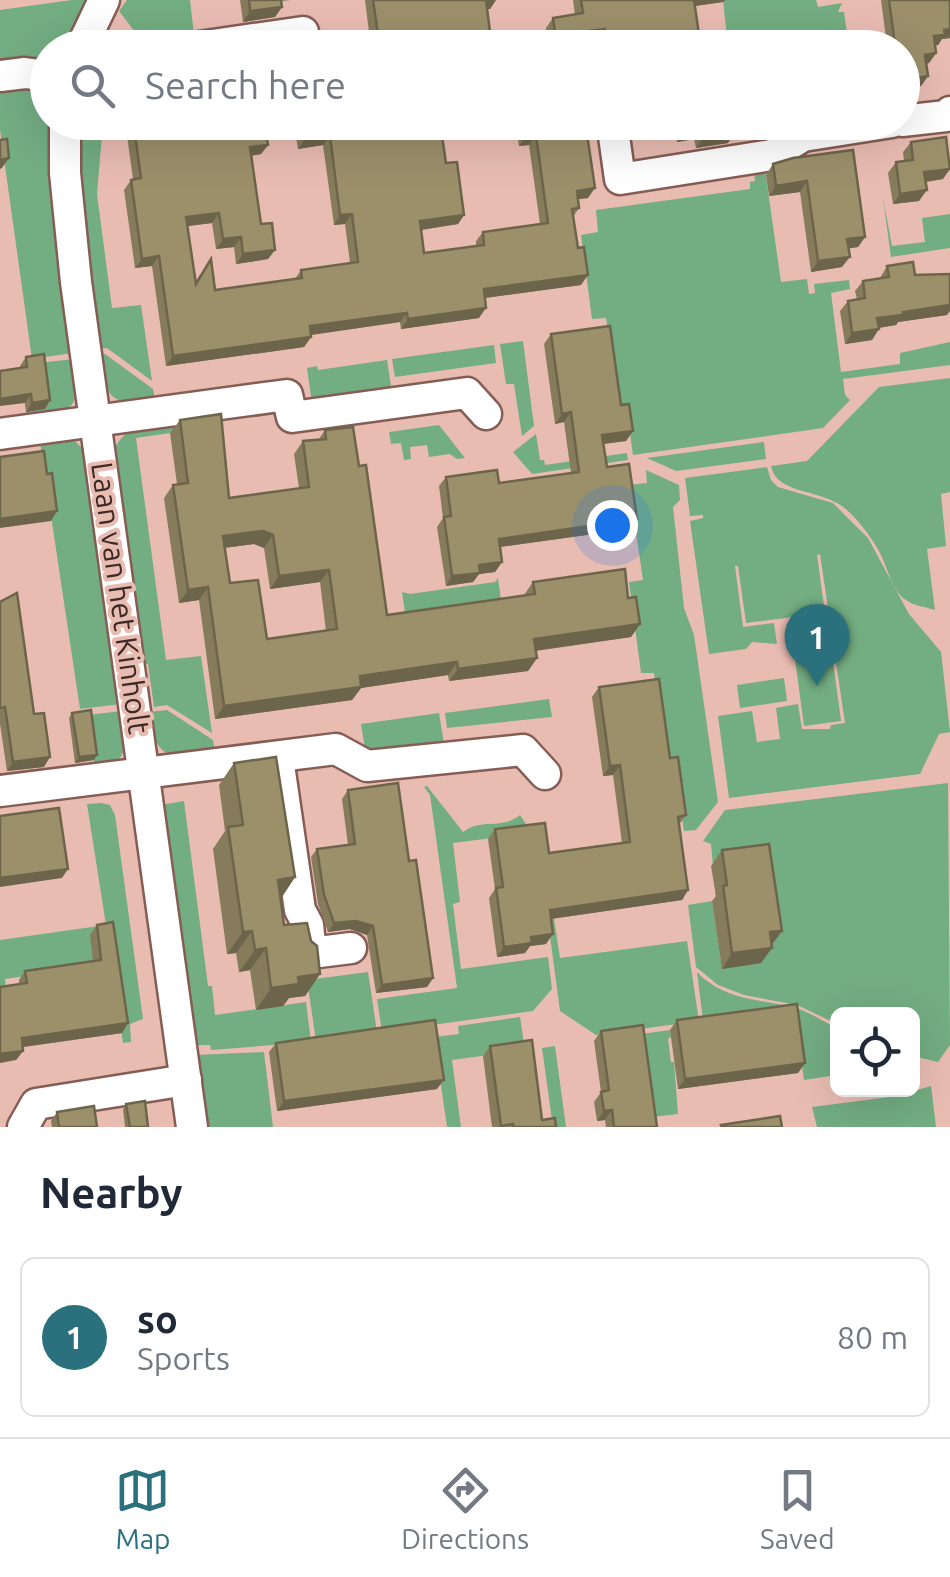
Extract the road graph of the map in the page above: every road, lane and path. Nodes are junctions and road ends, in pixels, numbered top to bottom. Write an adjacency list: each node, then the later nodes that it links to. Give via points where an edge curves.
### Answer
1 (104, 0): 2 (street)
2 (90, 30)
3 (30, 74): 4 (street)
4 (0, 76)
5 (948, 114): 6 (street)
6 (920, 118)
7 (65, 140): 11 (street, Laan van het Kinholt, via 72,246)
8 (615, 140): 9 (street, via 620,179 772,155)
9 (796, 140)
10 (486, 414): 11 (street, Laan van het Kinholt, via 467,393 292,417 287,395)
11 (97, 421): 12 (street, Laan van het Kinholt); 15 (street, Laan van het Kinholt)
12 (0, 434)
13 (278, 758): 14 (street, Laan van het Kinholt, via 336,749 367,766 524,750); 15 (street, Laan van het Kinholt); 17 (street, via 311,953)
14 (546, 774)
15 (145, 775): 16 (street, Laan van het Kinholt); 18 (street, Laan van het Kinholt)
16 (0, 791)
17 (351, 948)
18 (186, 1080): 19 (street, via 36,1104); 20 (street, Laan van het Kinholt)
19 (23, 1127)
20 (192, 1127)

